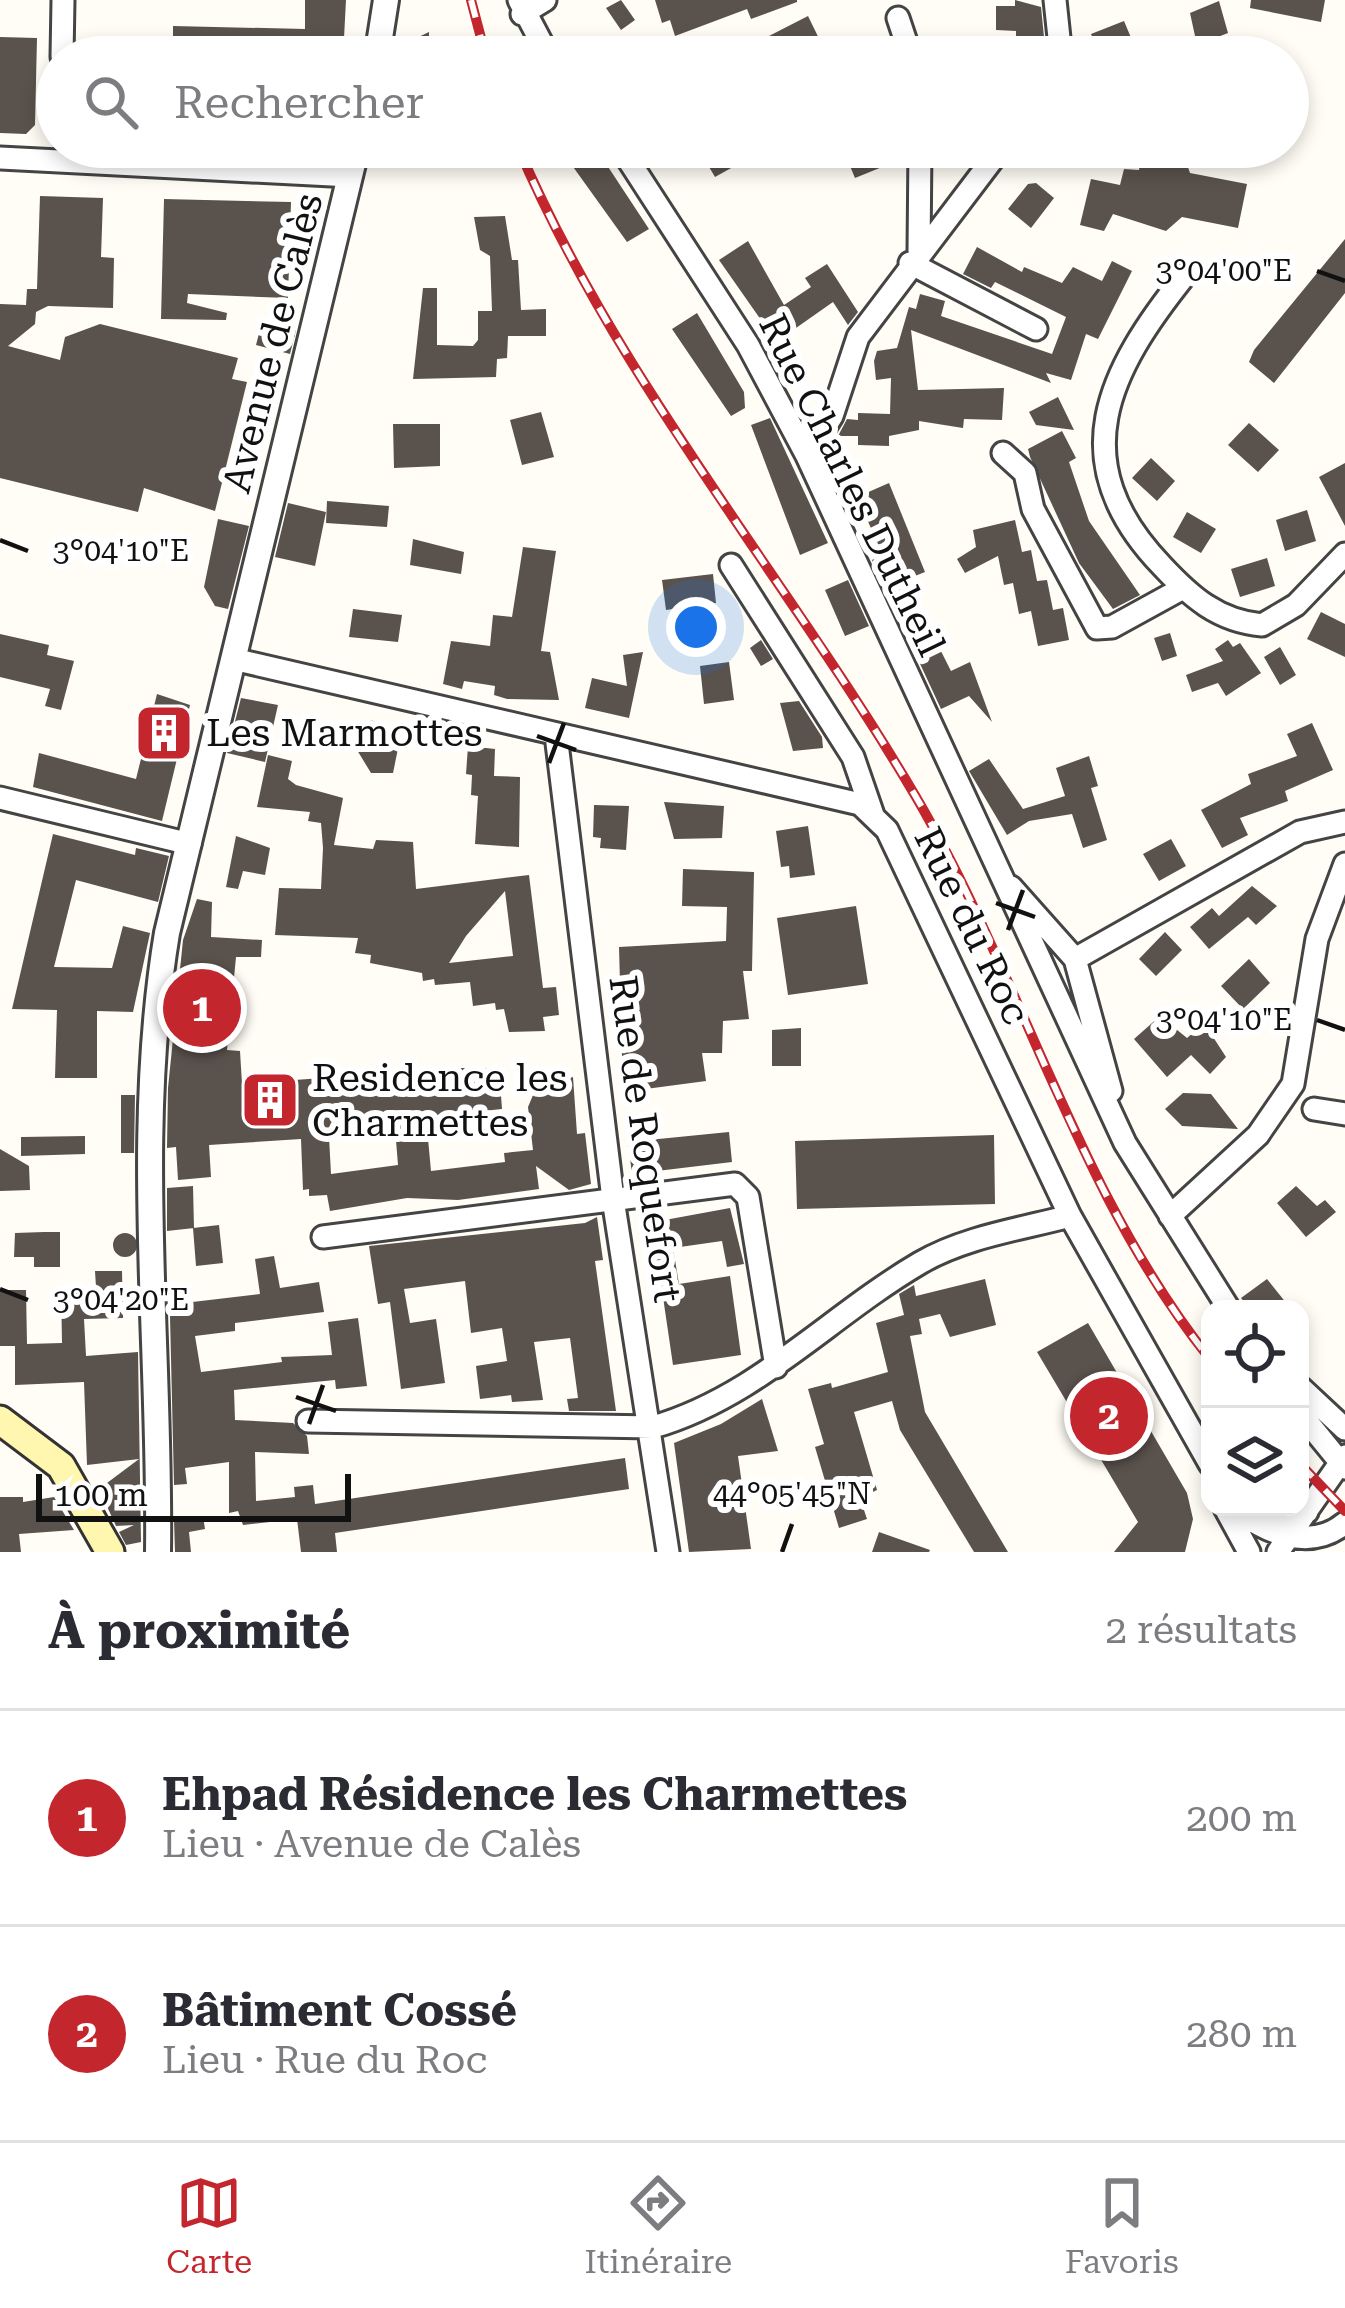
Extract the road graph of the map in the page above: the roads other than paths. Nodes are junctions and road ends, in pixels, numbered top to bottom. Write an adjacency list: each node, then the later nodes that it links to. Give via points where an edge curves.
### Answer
1 (63, 0): 7 (street)
2 (386, 0): 8 (street)
3 (545, 0): 5 (street)
4 (1055, 0): 11 (street)
5 (521, 7): 9 (street)
6 (898, 18): 10 (street)
7 (62, 36)
8 (380, 36)
9 (537, 36)
10 (904, 36)
11 (1058, 36)
12 (36, 156): 13 (street)
13 (0, 158)
14 (246, 168): 19 (street)
15 (353, 168): 19 (street, Avenue de Calès)
16 (634, 168): 24 (street, Rue Charles Dutheil, via 748,345)
17 (919, 168): 20 (street)
18 (986, 168): 20 (street)
19 (351, 176): 28 (street, Avenue de Calès)
20 (915, 257): 22 (street); 24 (street, via 858,337 832,416)
21 (1186, 274): 27 (street, via 1144,324 1106,414 1108,482 1134,537)
22 (1036, 329)
23 (1003, 453): 27 (street, via 1025,473 1033,509 1097,628)
24 (807, 456): 35 (street, Rue Charles Dutheil)
25 (1345, 554): 27 (street, via 1296,605 1262,625 1215,613)
26 (730, 566): 31 (street, via 853,757)
27 (1183, 588)
28 (233, 659): 29 (street, Rue du Roc); 33 (street, Avenue de Calès)
29 (556, 735): 31 (street, Rue du Roc, via 842,797); 40 (street, Rue de Roquefort)
30 (0, 798): 33 (street)
31 (874, 815): 41 (street, Rue du Roc)
32 (1345, 822): 36 (street, via 1300,832)
33 (190, 844): 62 (street, Avenue de Calès, via 166,933 150,1049)
34 (1345, 864): 42 (street, via 1317,939 1293,1084 1258,1135)
35 (995, 868): 36 (street, Rue Charles Dutheil); 39 (street, Rue Charles Dutheil)
36 (1075, 959): 39 (street, Rue Charles Dutheil)
37 (1314, 1109): 38 (street)
38 (1345, 1114)
39 (1125, 1143): 42 (street, Rue Charles Dutheil)
40 (613, 1198): 43 (street); 45 (street, via 735,1184 748,1197); 50 (street, Rue de Roquefort)
41 (1070, 1216): 45 (street, via 921,1262); 52 (street, Rue du Roc)
42 (1170, 1216): 44 (street, Rue Charles Dutheil)
43 (323, 1237)
44 (1223, 1300)
45 (776, 1367): 50 (street, via 704,1413)
46 (1309, 1396): 51 (street)
47 (0, 1420): 61 (main road, via 61,1466)
48 (308, 1421): 50 (street)
49 (1309, 1423): 53 (street)
50 (653, 1427): 63 (street, Rue de Roquefort)
51 (1345, 1429)
52 (1201, 1445)
53 (1343, 1463): 54 (street)
54 (1309, 1509)
55 (1233, 1516): 64 (street)
56 (1241, 1516): 59 (street)
57 (1304, 1516): 59 (street)
58 (1345, 1527): 59 (street); 60 (street)
59 (1285, 1543): 65 (street)
60 (1345, 1550)
61 (110, 1552)
62 (158, 1552)
63 (668, 1552)
64 (1249, 1552)
65 (1314, 1552)

